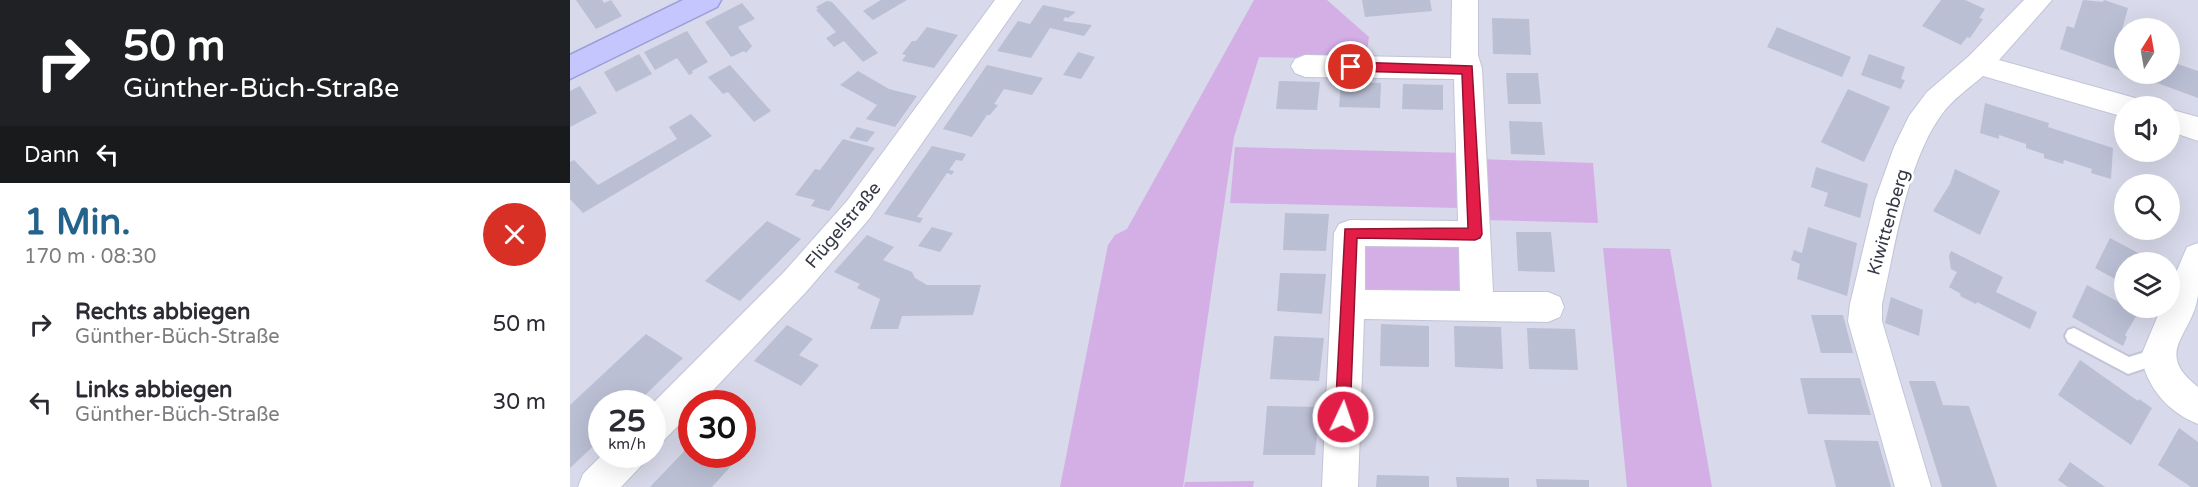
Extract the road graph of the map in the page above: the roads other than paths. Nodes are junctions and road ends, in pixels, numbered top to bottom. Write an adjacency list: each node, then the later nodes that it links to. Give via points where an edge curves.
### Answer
1 (707, 0): 7 (main road)
2 (1009, 0): 20 (street, Flügelstraße, via 847,224)
3 (1465, 0): 8 (street, via 1464,55)
4 (2038, 0): 5 (street, Kiwittenberg)
5 (1978, 64): 9 (street); 24 (street, Kiwittenberg, via 1952,86 1921,123 1890,204 1864,311)
6 (1305, 66): 8 (street)
7 (570, 68)
8 (1468, 69): 12 (street)
9 (2114, 103)
10 (2180, 123): 11 (street)
11 (2198, 129)
12 (1475, 234): 14 (street, via 1350,233); 15 (street)
13 (2198, 257): 18 (street)
14 (1348, 304): 15 (street); 23 (street)
15 (1477, 305): 16 (street)
16 (1548, 307)
17 (2074, 336): 18 (lane, via 2128,366)
18 (2158, 356): 19 (street, via 2165,379)
19 (2198, 407)
20 (666, 415)
21 (615, 468): 22 (street)
22 (597, 487)
23 (1340, 487)
24 (1913, 487)

